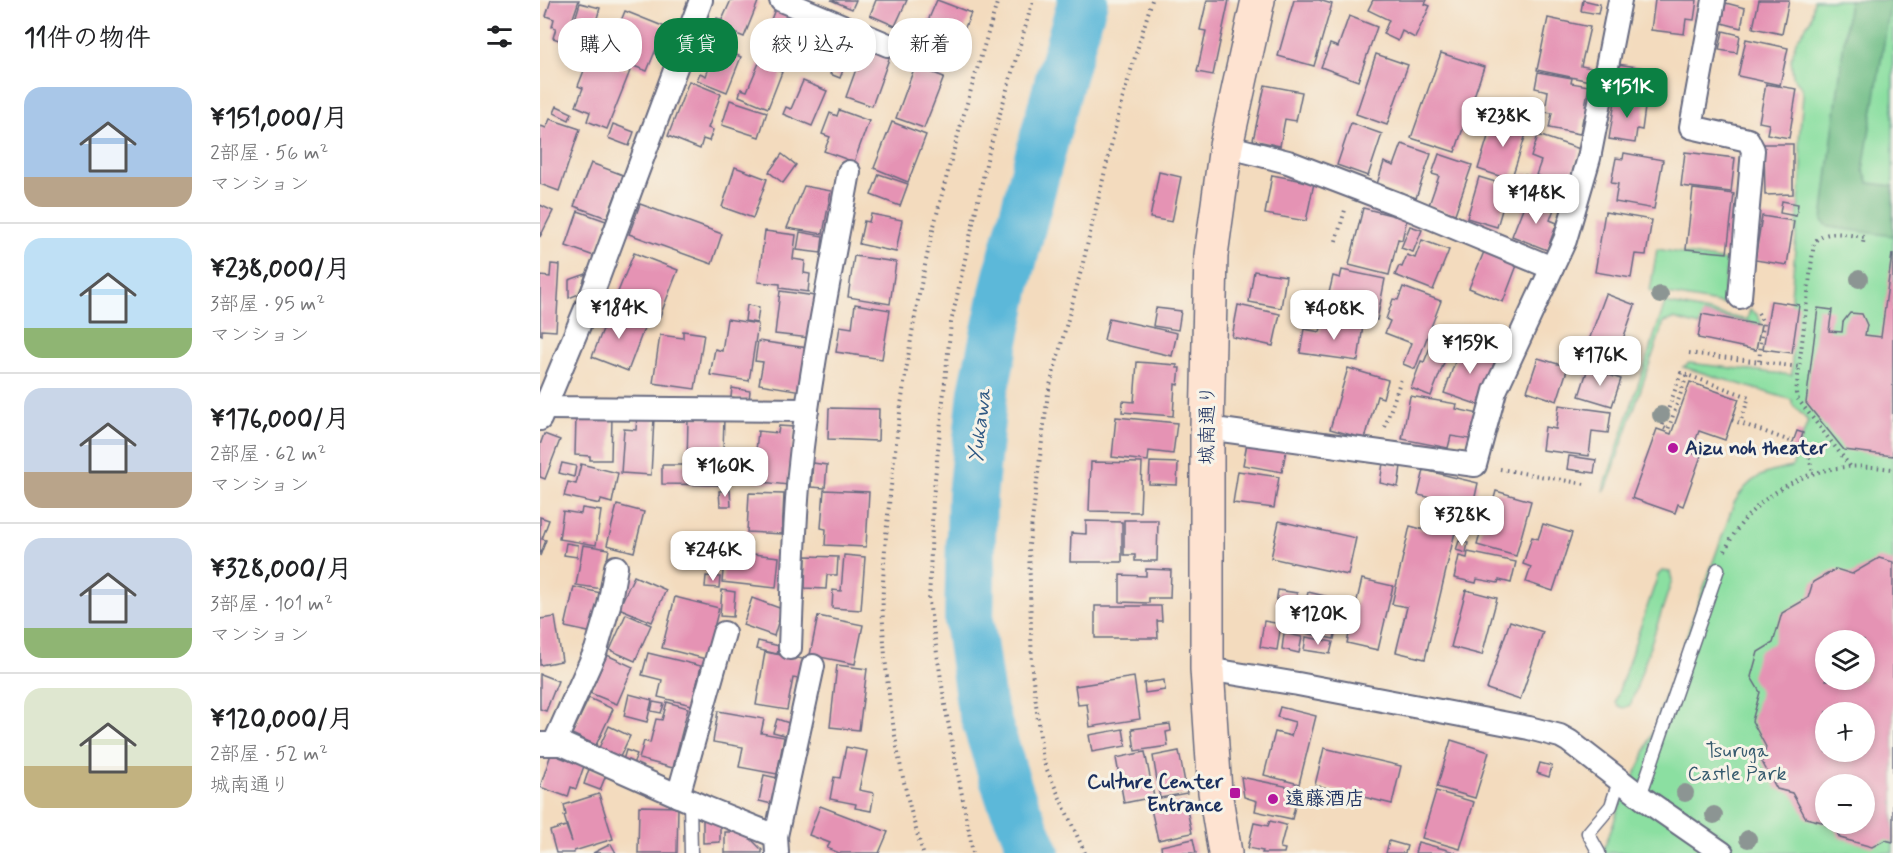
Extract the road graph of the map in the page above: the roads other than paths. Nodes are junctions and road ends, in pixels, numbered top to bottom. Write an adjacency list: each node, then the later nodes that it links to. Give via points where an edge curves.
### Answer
1 (701, 0): 12 (street, via 592,294)
2 (781, 0): 6 (street)
3 (1258, 0): 7 (street, 城南通り)
4 (1620, 0): 9 (street, via 1589,158 1565,240)
5 (1714, 0): 10 (street, via 1691,128 1748,140 1753,150)
6 (888, 45)
7 (1226, 146): 9 (street, via 1288,162); 13 (street, 城南通り, via 1211,255)
8 (849, 172): 11 (street)
9 (1552, 268): 13 (street, via 1495,391 1475,465)
10 (1740, 297)
11 (807, 410): 12 (street); 17 (street, via 792,562)
12 (542, 411)
13 (1207, 428): 19 (street, 城南通り)
14 (616, 567): 20 (street, via 596,650)
15 (1718, 568): 22 (lane)
16 (724, 633): 23 (street)
17 (790, 648)
18 (813, 666): 24 (street)
19 (1207, 669): 21 (street, via 1550,733 1584,751); 26 (street, 城南通り, via 1215,792)
20 (547, 744): 23 (street, via 562,744)
21 (1619, 781): 22 (street); 27 (lane, via 1611,806 1588,834)
22 (1640, 796): 28 (street)
23 (684, 798): 24 (street); 25 (lane)
24 (777, 845)
25 (691, 853)
26 (1225, 853)
27 (1599, 853)
28 (1722, 853)

